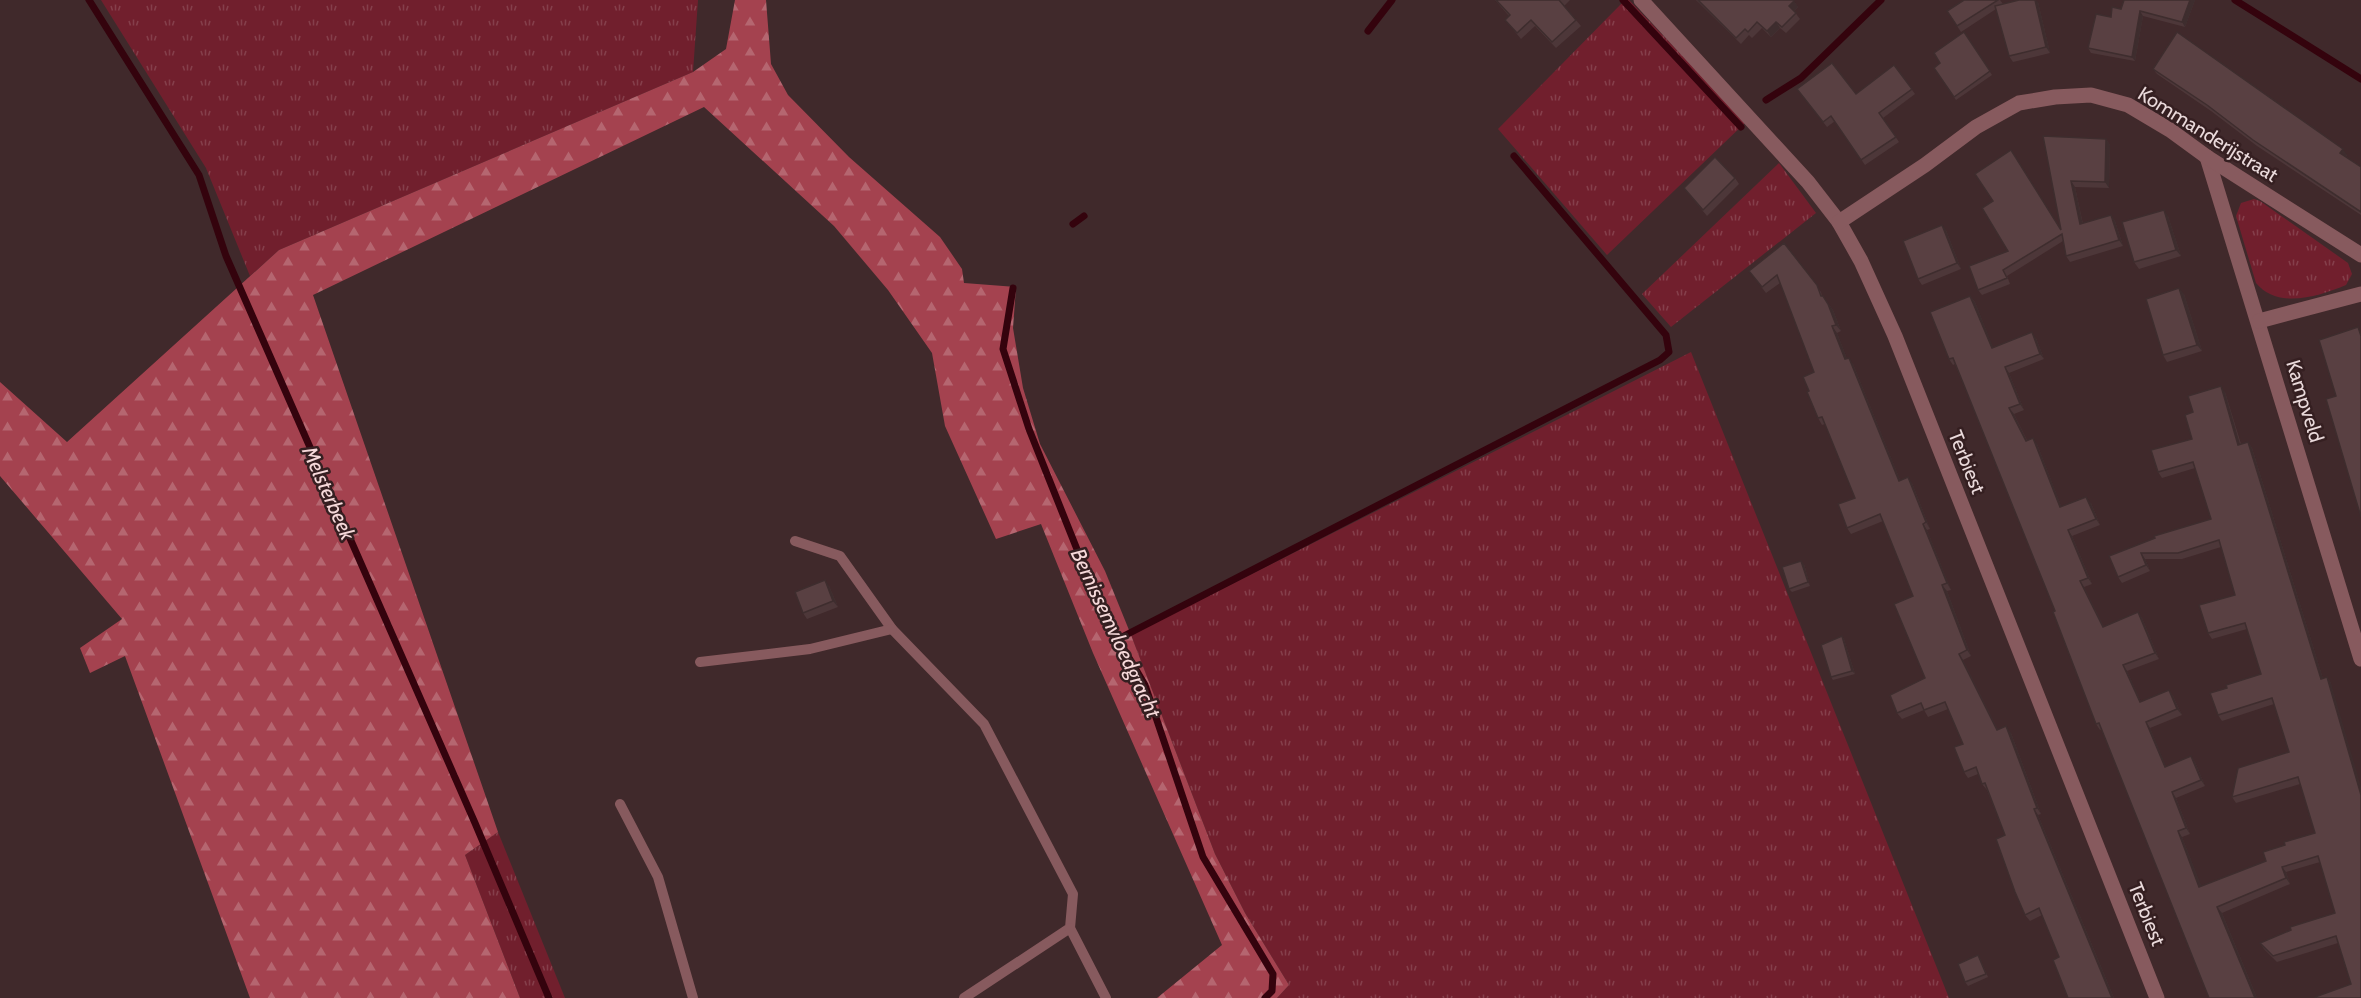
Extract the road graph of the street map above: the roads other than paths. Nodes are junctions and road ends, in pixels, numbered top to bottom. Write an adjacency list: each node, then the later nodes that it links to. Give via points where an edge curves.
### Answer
1 (1641, 0): 3 (street, Terbiest, via 1808,182)
2 (2207, 157): 3 (street, Kommanderijstraat, via 2128,105 2091,95 2019,103 1976,127); 4 (street, Kommanderijstraat); 6 (street, Kampveld)
3 (1839, 222): 16 (street, Terbiest, via 1895,336)
4 (2361, 255)
5 (2361, 294): 6 (street)
6 (2259, 321): 9 (street, Kampveld)
7 (795, 541): 8 (lane, via 840,556)
8 (892, 629): 10 (lane, via 810,650); 12 (lane, via 984,724 1073,894)
9 (2361, 658)
10 (700, 662)
11 (620, 804): 13 (lane, via 658,878)
12 (1070, 928): 14 (lane); 15 (lane)
13 (693, 998)
14 (964, 998)
15 (1106, 998)
16 (2157, 998)

